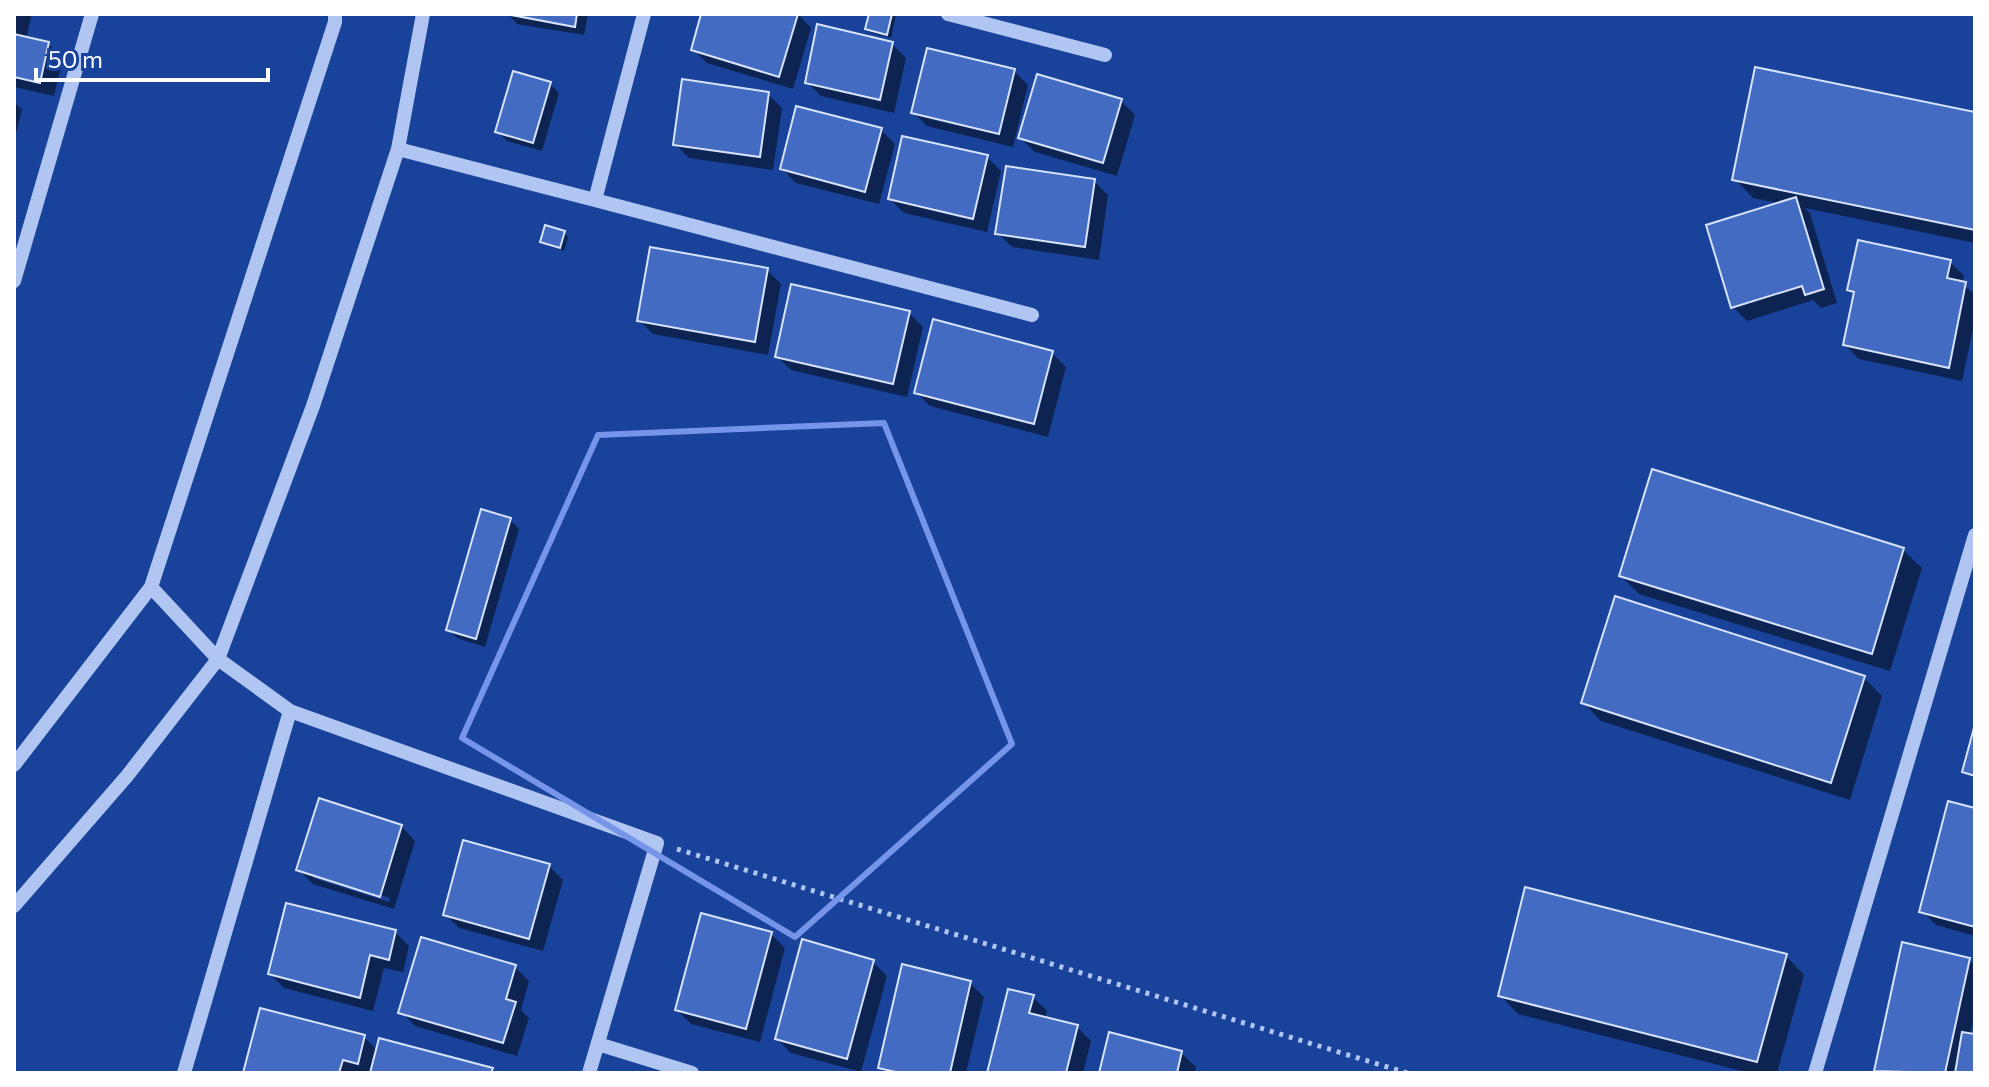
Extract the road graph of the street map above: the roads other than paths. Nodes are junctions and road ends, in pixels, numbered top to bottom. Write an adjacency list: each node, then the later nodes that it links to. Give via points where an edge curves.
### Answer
1 (92, 14): 9 (street)
2 (335, 14): 12 (street)
3 (423, 14): 7 (street)
4 (644, 14): 8 (street)
5 (948, 14): 6 (street)
6 (1105, 55)
7 (398, 149): 8 (street); 13 (street, via 313,406)
8 (595, 200): 10 (street)
9 (14, 281)
10 (1032, 315)
11 (1975, 535): 21 (street)
12 (151, 587): 13 (street); 15 (street)
13 (218, 659): 14 (street); 16 (street, via 127,776)
14 (290, 711): 17 (street, via 657,843); 18 (street)
15 (14, 765)
16 (14, 906)
17 (598, 1044): 19 (street); 20 (street)
18 (184, 1073)
19 (589, 1073)
20 (692, 1073)
21 (1815, 1073)

